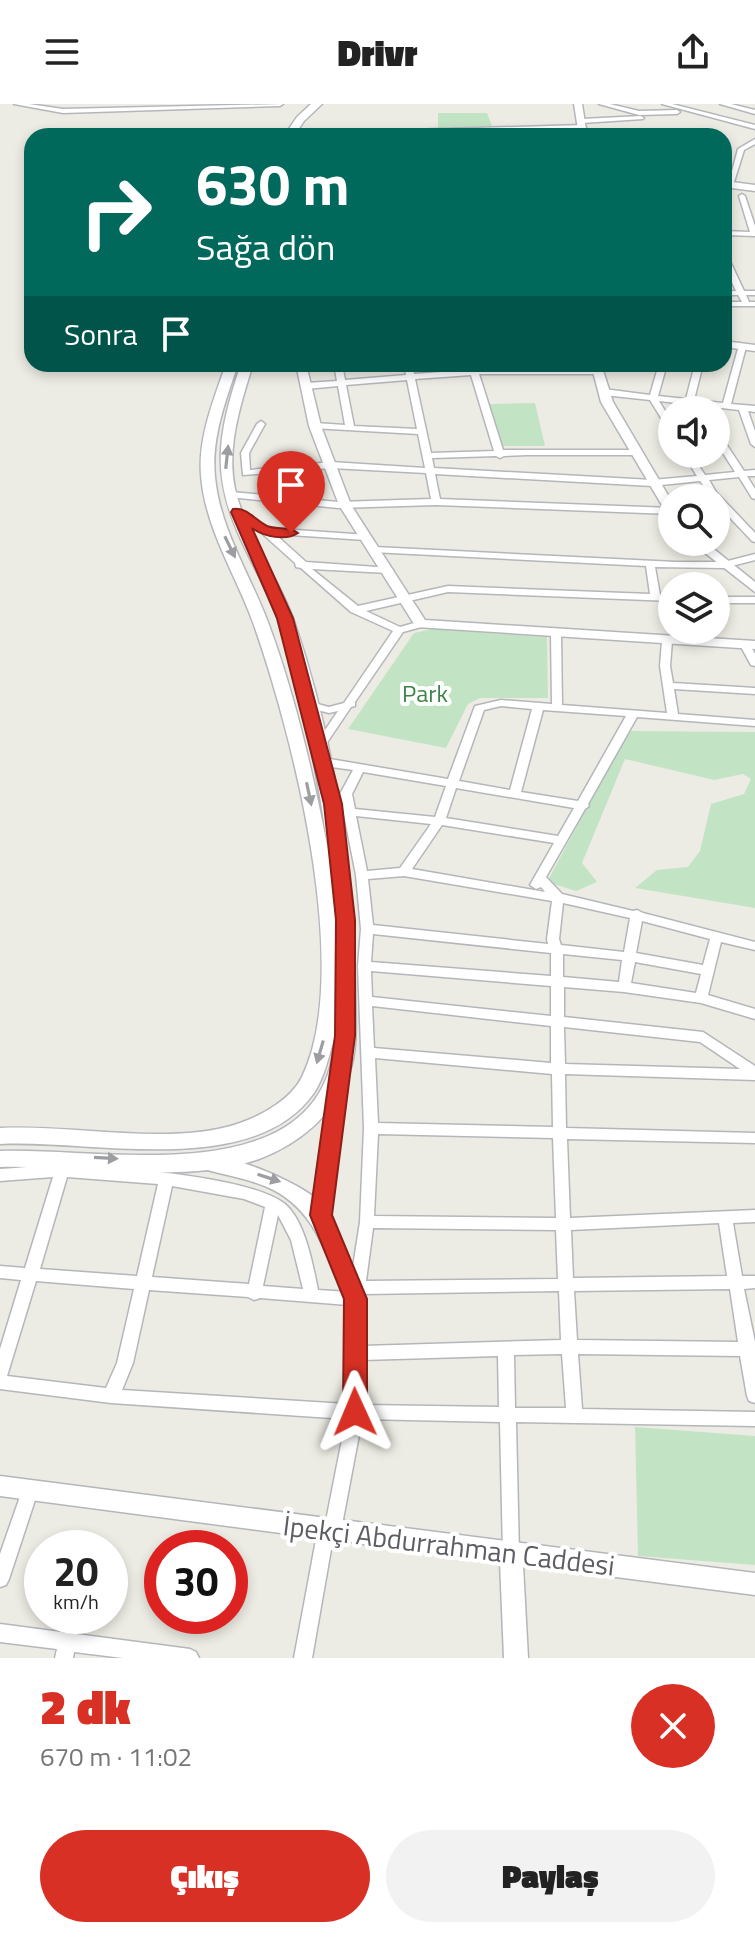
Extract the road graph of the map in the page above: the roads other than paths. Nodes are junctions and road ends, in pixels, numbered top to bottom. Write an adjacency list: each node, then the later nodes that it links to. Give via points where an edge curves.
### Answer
1 (17, 104): 2 (street, via 63,111)
2 (280, 104)
3 (317, 104): 16 (main road)
4 (330, 104): 17 (main road)
5 (578, 104): 18 (street)
6 (602, 104): 12 (street, via 639,113)
7 (665, 104): 12 (street)
8 (697, 104): 12 (street)
9 (723, 104): 11 (street)
10 (753, 104): 11 (street)
11 (743, 109): 13 (street)
12 (689, 111): 15 (street)
13 (755, 112)
14 (641, 118): 18 (street)
15 (755, 127)
16 (294, 128)
17 (308, 128)
18 (583, 128)
19 (755, 141): 20 (street, via 741,149)
20 (732, 172)
21 (732, 186): 22 (street)
22 (755, 188)
23 (742, 196): 24 (street)
24 (744, 209): 25 (street); 27 (street)
25 (755, 210)
26 (732, 233): 27 (street)
27 (754, 234)
28 (732, 275): 30 (street)
29 (732, 293): 30 (street)
30 (740, 293): 31 (street); 32 (street)
31 (755, 293)
32 (751, 304)
33 (732, 344): 34 (street)
34 (742, 347): 35 (street); 51 (street)
35 (755, 348)
36 (230, 372): 149 (main road, one-way to 149, via 208,473 213,505 264,631 299,744 312,810 329,944 328,1022 320,1053 312,1079 290,1106 235,1133 176,1139 34,1132)
37 (245, 372): 79 (main road, one-way to 37, via 226,472)
38 (303, 372): 48 (street)
39 (340, 372): 47 (street)
40 (409, 372): 46 (street)
41 (444, 372): 46 (street)
42 (473, 372): 65 (street)
43 (597, 372): 49 (street)
44 (661, 372): 52 (street)
45 (698, 372): 50 (street)
46 (409, 377): 47 (street); 61 (street)
47 (343, 382): 48 (street); 60 (street)
48 (306, 386): 59 (street)
49 (604, 392): 52 (street); 64 (street)
50 (697, 396)
51 (729, 396)
52 (653, 398): 53 (street); 54 (street)
53 (658, 399)
54 (658, 406)
55 (730, 406): 56 (street)
56 (743, 408): 57 (street); 62 (street)
57 (755, 409)
58 (261, 424): 68 (street, via 245,453 246,473)
59 (315, 426): 60 (street); 68 (street)
60 (350, 428): 61 (street)
61 (422, 432): 66 (street)
62 (755, 444)
63 (547, 452): 64 (street); 65 (street); 74 (street)
64 (635, 453): 75 (street)
65 (500, 455): 66 (street)
66 (426, 456): 70 (street)
67 (730, 459): 72 (street)
68 (331, 465): 70 (street); 80 (street)
69 (696, 468): 73 (street)
70 (428, 471): 74 (street); 78 (street)
71 (755, 473): 72 (street)
72 (739, 474): 73 (street); 77 (street)
73 (701, 477): 75 (street); 84 (street)
74 (543, 478): 75 (street)
75 (652, 483): 76 (street)
76 (658, 492)
77 (755, 496)
78 (436, 502): 80 (street); 81 (street)
79 (235, 504): 80 (street); 82 (street); 110 (main road, via 285,618)
80 (345, 505): 83 (street)
81 (658, 511)
82 (266, 531): 83 (street); 89 (street)
83 (365, 537): 85 (street)
84 (755, 539)
85 (375, 550): 88 (street); 91 (street)
86 (713, 556): 90 (street)
87 (755, 557): 90 (street)
88 (650, 564): 90 (street); 93 (street)
89 (299, 565): 91 (street); 98 (street)
90 (724, 565): 92 (street)
91 (388, 570): 95 (street)
92 (755, 588)
93 (655, 597): 94 (street); 95 (street, via 448,589)
94 (658, 597)
95 (405, 598): 98 (street); 99 (street)
96 (730, 600): 97 (street)
97 (755, 600)
98 (355, 610): 100 (street)
99 (421, 624): 100 (street); 101 (street)
100 (399, 630): 109 (street)
101 (556, 634): 102 (street); 112 (street)
102 (658, 640)
103 (667, 644): 107 (street)
104 (729, 644): 105 (street)
105 (750, 645): 106 (street)
106 (755, 663)
107 (671, 686): 108 (street); 114 (street)
108 (755, 691)
109 (351, 704): 110 (street, via 329,710); 116 (street)
110 (310, 705): 116 (main road)
111 (538, 707): 112 (street); 118 (street, via 501,703 479,708); 119 (street)
112 (557, 708): 113 (street)
113 (633, 714): 114 (street); 120 (street)
114 (673, 717): 115 (street)
115 (755, 723)
116 (322, 754): 117 (street); 145 (main road, via 333,804 345,920)
117 (359, 769): 118 (street); 121 (street, via 346,794)
118 (452, 786): 119 (street); 122 (street)
119 (514, 795): 120 (street)
120 (583, 806): 123 (street)
121 (350, 812): 122 (street); 125 (street)
122 (439, 821): 123 (street); 124 (street)
123 (559, 840): 126 (street)
124 (404, 872): 125 (street); 127 (street)
125 (362, 875): 130 (street)
126 (540, 878): 127 (street); 128 (street)
127 (532, 893): 128 (street)
128 (558, 898): 129 (street); 133 (street, via 553,939)
129 (637, 914): 131 (street); 134 (street)
130 (367, 929): 133 (street); 135 (street)
131 (716, 938): 132 (street); 136 (street)
132 (755, 946)
133 (557, 950): 134 (street); 137 (street)
134 (632, 957): 136 (street); 138 (street)
135 (364, 966): 137 (street); 140 (street)
136 (708, 971): 139 (street)
137 (557, 982): 138 (street); 142 (street)
138 (624, 987): 139 (street)
139 (701, 998): 141 (street)
140 (366, 1001): 142 (street); 143 (street)
141 (755, 1014)
142 (556, 1022): 144 (street); 146 (street, via 703,1037)
143 (370, 1053): 144 (street); 147 (street)
144 (557, 1069): 146 (street); 148 (street)
145 (340, 1071): 152 (main road, via 331,1092 280,1141); 157 (street)
146 (755, 1074)
147 (371, 1128): 148 (street); 160 (street)
148 (558, 1135): 150 (street); 161 (street)
149 (0, 1136)
150 (755, 1138)
151 (0, 1159): 152 (main road, one-way to 152)
152 (206, 1163): 157 (street, one-way to 157, via 285,1184)
153 (62, 1171): 154 (street); 155 (street); 163 (street)
154 (0, 1175)
155 (166, 1182): 156 (street, via 233,1188); 164 (street)
156 (273, 1203): 169 (street); 170 (street, via 301,1249)
157 (321, 1215): 168 (street)
158 (755, 1216): 159 (street)
159 (725, 1217): 161 (street); 166 (street)
160 (367, 1222): 161 (street); 168 (street)
161 (562, 1224): 167 (street)
162 (0, 1272): 163 (street)
163 (29, 1276): 164 (street); 175 (street)
164 (143, 1282): 169 (street); 177 (street, via 125,1363)
165 (755, 1282): 166 (street)
166 (737, 1283): 167 (street); 173 (street)
167 (563, 1285): 168 (street); 171 (street)
168 (356, 1293): 170 (street); 174 (street)
169 (254, 1294): 170 (street)
170 (312, 1296)
171 (569, 1347): 172 (street); 173 (street); 180 (street)
172 (506, 1349): 174 (street); 181 (street)
173 (750, 1349): 178 (street)
174 (354, 1353): 179 (street)
175 (0, 1374)
176 (0, 1382): 177 (street)
177 (111, 1396): 179 (street)
178 (755, 1396)
179 (355, 1412): 181 (street); 185 (street)
180 (574, 1415): 181 (street); 182 (street)
181 (510, 1416): 186 (street)
182 (755, 1419)
183 (0, 1486): 184 (street, İpekçi Abdurrahman Caddesi)
184 (30, 1491): 185 (street, İpekçi Abdurrahman Caddesi); 187 (street)
185 (330, 1530): 186 (street, İpekçi Abdurrahman Caddesi); 192 (street)
186 (511, 1554): 188 (street, İpekçi Abdurrahman Caddesi); 193 (street)
187 (0, 1579)
188 (755, 1584)
189 (0, 1633): 190 (street)
190 (66, 1650): 191 (street)
191 (190, 1658)
192 (303, 1658)
193 (516, 1658)

